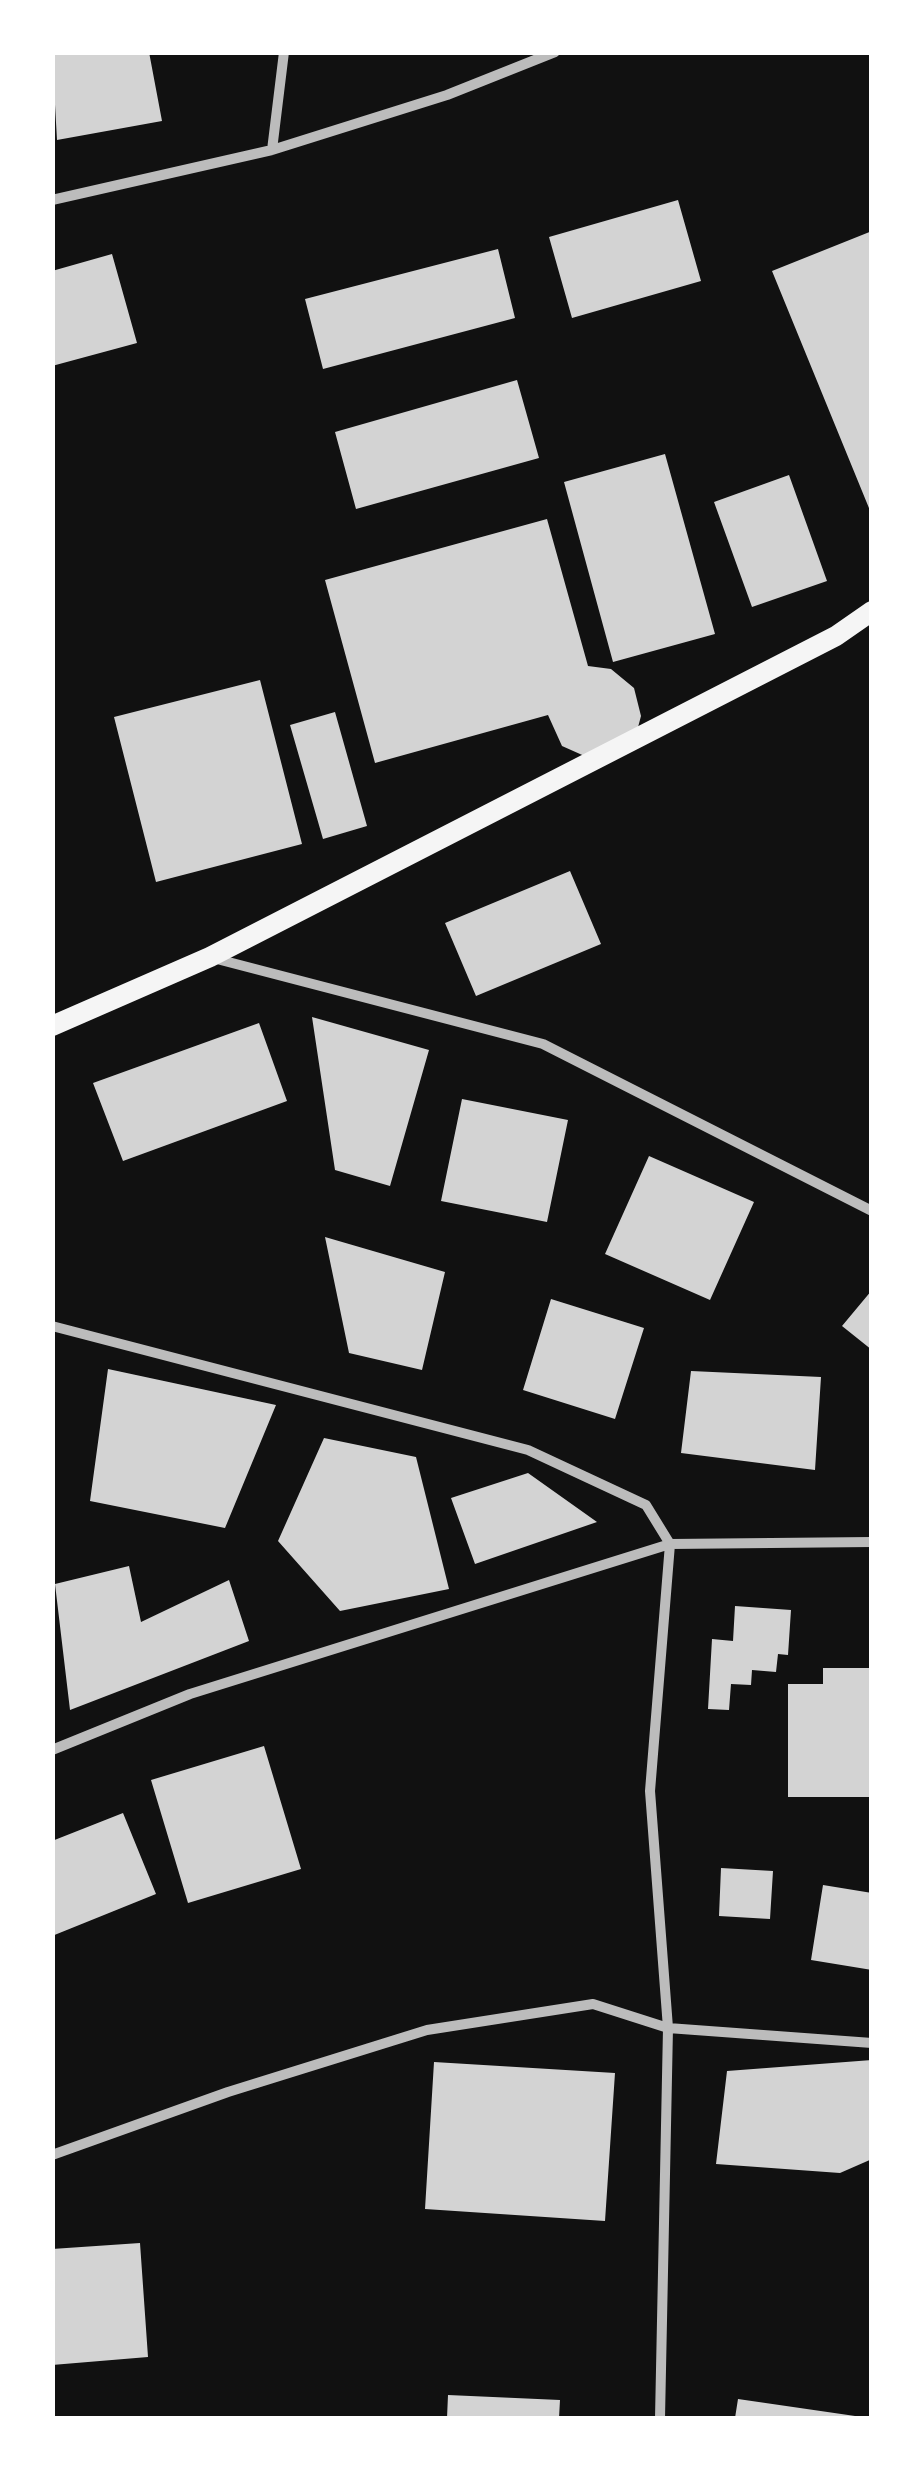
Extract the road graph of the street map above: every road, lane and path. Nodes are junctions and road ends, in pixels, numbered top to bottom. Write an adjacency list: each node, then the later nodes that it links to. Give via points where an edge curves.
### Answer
1 (284, 52): 3 (street)
2 (555, 52): 3 (street, via 447,95)
3 (272, 150): 4 (street)
4 (52, 200)
5 (872, 611): 6 (main road, via 836,636)
6 (210, 957): 7 (main road); 8 (street, via 543,1044)
7 (52, 1026)
8 (872, 1211)
9 (52, 1326): 11 (street, via 528,1450 646,1505)
10 (872, 1542): 11 (street)
11 (670, 1544): 12 (street, via 190,1694); 13 (street, via 650,1791)
12 (52, 1750)
13 (668, 2028): 14 (street); 15 (street, via 593,2004 427,2030); 16 (street)
14 (872, 2044)
15 (52, 2155)
16 (660, 2418)

